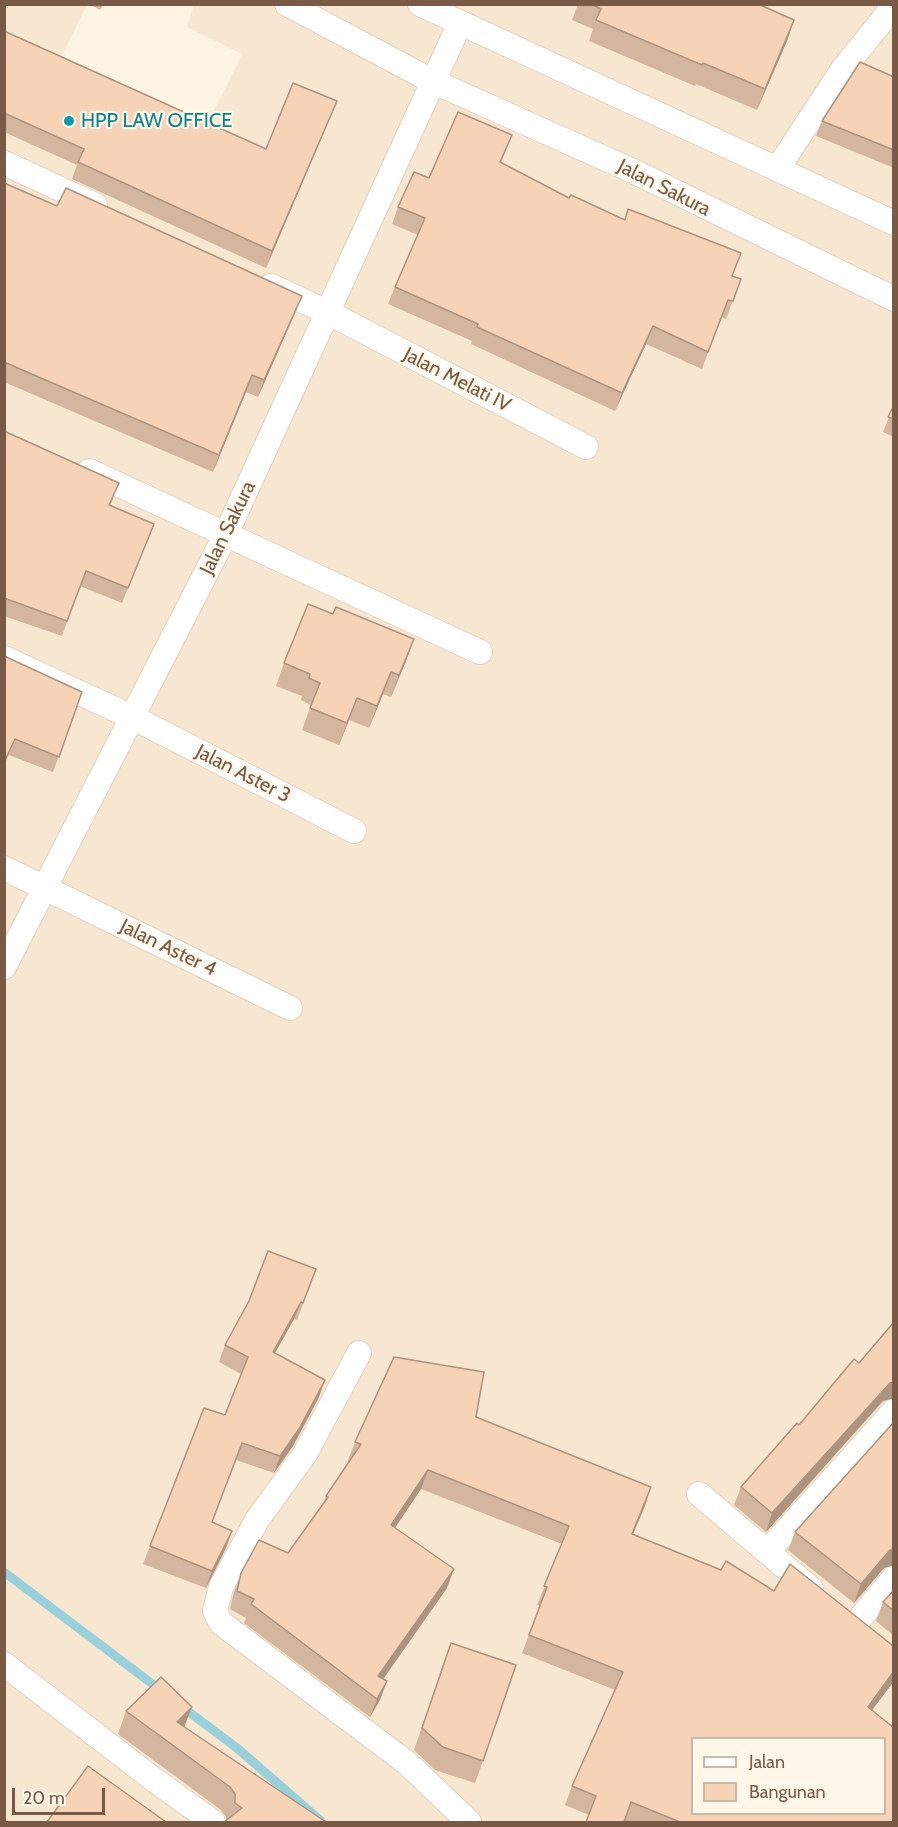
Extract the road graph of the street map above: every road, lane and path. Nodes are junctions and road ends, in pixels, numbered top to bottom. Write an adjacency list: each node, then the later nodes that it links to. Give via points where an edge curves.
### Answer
1 (287, 4): 5 (street, Jalan Sakura)
2 (420, 4): 4 (street)
3 (894, 6): 7 (street, via 843,69)
4 (460, 23): 5 (street, Jalan Sakura); 7 (street)
5 (432, 81): 11 (street, Jalan Sakura, via 633,171); 12 (street, Jalan Sakura)
6 (4, 163): 8 (street)
7 (778, 168): 9 (street)
8 (113, 213)
9 (894, 223)
10 (253, 278): 12 (street, Jalan Melati IV)
11 (894, 299)
12 (329, 313): 13 (street, Jalan Melati IV); 15 (street, Jalan Sakura)
13 (586, 447)
14 (68, 462): 15 (street)
15 (226, 534): 16 (street); 18 (street, Jalan Sakura)
16 (480, 652)
17 (4, 658): 18 (street, Jalan Aster 3)
18 (132, 717): 19 (street, Jalan Aster 3); 21 (street, Jalan Sakura)
19 (354, 831)
20 (4, 868): 21 (street, Jalan Aster 4)
21 (47, 888): 22 (street, Jalan Sakura); 23 (street, Jalan Aster 4)
22 (4, 967)
23 (290, 1008)
24 (359, 1353): 31 (street, via 305,1454 257,1520 221,1587 215,1611 222,1623 407,1763)
25 (894, 1411): 27 (street)
26 (699, 1494): 27 (street)
27 (767, 1552): 28 (street, via 864,1629)
28 (894, 1578)
29 (4, 1664): 30 (street)
30 (213, 1822)
31 (469, 1822)

